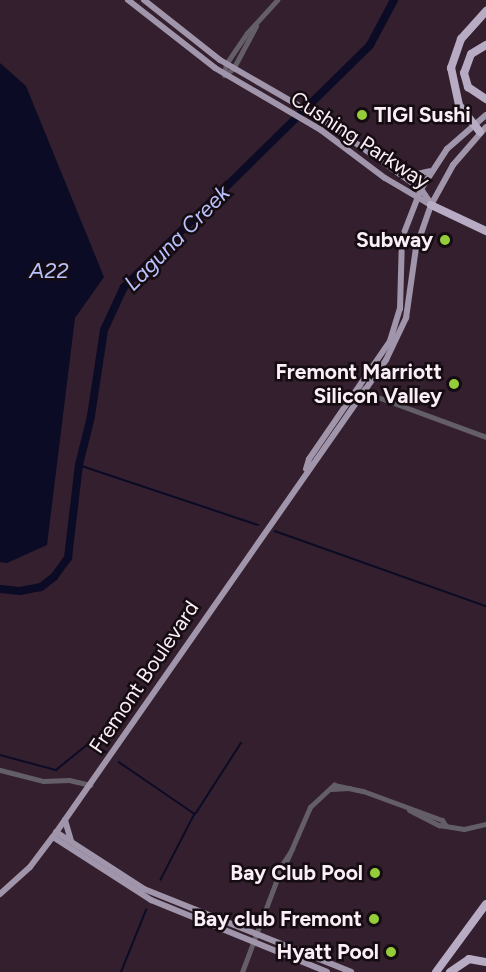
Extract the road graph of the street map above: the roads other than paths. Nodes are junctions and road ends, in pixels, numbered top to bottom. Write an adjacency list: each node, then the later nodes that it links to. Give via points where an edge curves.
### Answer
1 (128, 0): 9 (main road, Cushing Parkway)
2 (144, 0): 7 (main road, Cushing Parkway)
3 (277, 0): 5 (street)
4 (486, 11): 12 (highway, via 461,39 451,68 454,95)
5 (255, 27): 7 (street); 8 (street)
6 (486, 45): 10 (highway, via 471,54 464,73 468,87)
7 (226, 64): 8 (main road, Cushing Parkway); 9 (street)
8 (233, 69): 9 (street); 14 (main road, Cushing Parkway, via 315,115)
9 (224, 75): 17 (main road, Cushing Parkway, via 308,122)
10 (486, 99)
11 (486, 115): 12 (main road, Fremont Boulevard)
12 (473, 124): 13 (highway); 15 (main road, Fremont Boulevard)
13 (483, 129): 18 (main road, Fremont Boulevard, via 445,176)
14 (390, 168): 15 (main road, via 407,175); 16 (main road, Cushing Parkway)
15 (430, 171): 16 (main road, Fremont Boulevard)
16 (421, 189): 17 (main road, Fremont Boulevard); 18 (main road, Cushing Parkway)
17 (417, 198): 18 (main road, Cushing Parkway); 20 (main road, Fremont Boulevard, via 402,238)
18 (431, 205): 19 (highway); 21 (main road, Fremont Boulevard, via 416,247)
19 (486, 231)
20 (402, 273): 21 (main road); 22 (main road, Fremont Boulevard)
21 (411, 293): 23 (main road, Fremont Boulevard)
22 (401, 301): 23 (main road); 24 (main road, Fremont Boulevard, via 390,340)
23 (406, 318): 24 (main road, Fremont Boulevard, via 392,352)
24 (362, 388): 25 (street); 27 (main road, Fremont Boulevard)
25 (486, 437)
26 (0, 770): 27 (street, via 43,781 69,780)
27 (90, 785): 28 (main road, Fremont Boulevard)
28 (65, 820): 30 (main road, Fremont Boulevard); 31 (main road)
29 (486, 824): 34 (street, via 471,829 446,826 350,787 331,789 310,807)
30 (55, 835): 31 (main road); 32 (main road, Fremont Boulevard, via 30,867); 35 (main road, via 142,895)
31 (73, 844): 34 (main road, via 144,889)
32 (0, 894)
33 (486, 904): 40 (highway)
34 (257, 934): 35 (street); 39 (main road)
35 (255, 942): 37 (street); 38 (main road)
36 (486, 962): 41 (highway, via 469,958)
37 (242, 972)
38 (327, 972)
39 (351, 972)
40 (436, 972)
41 (450, 972)

